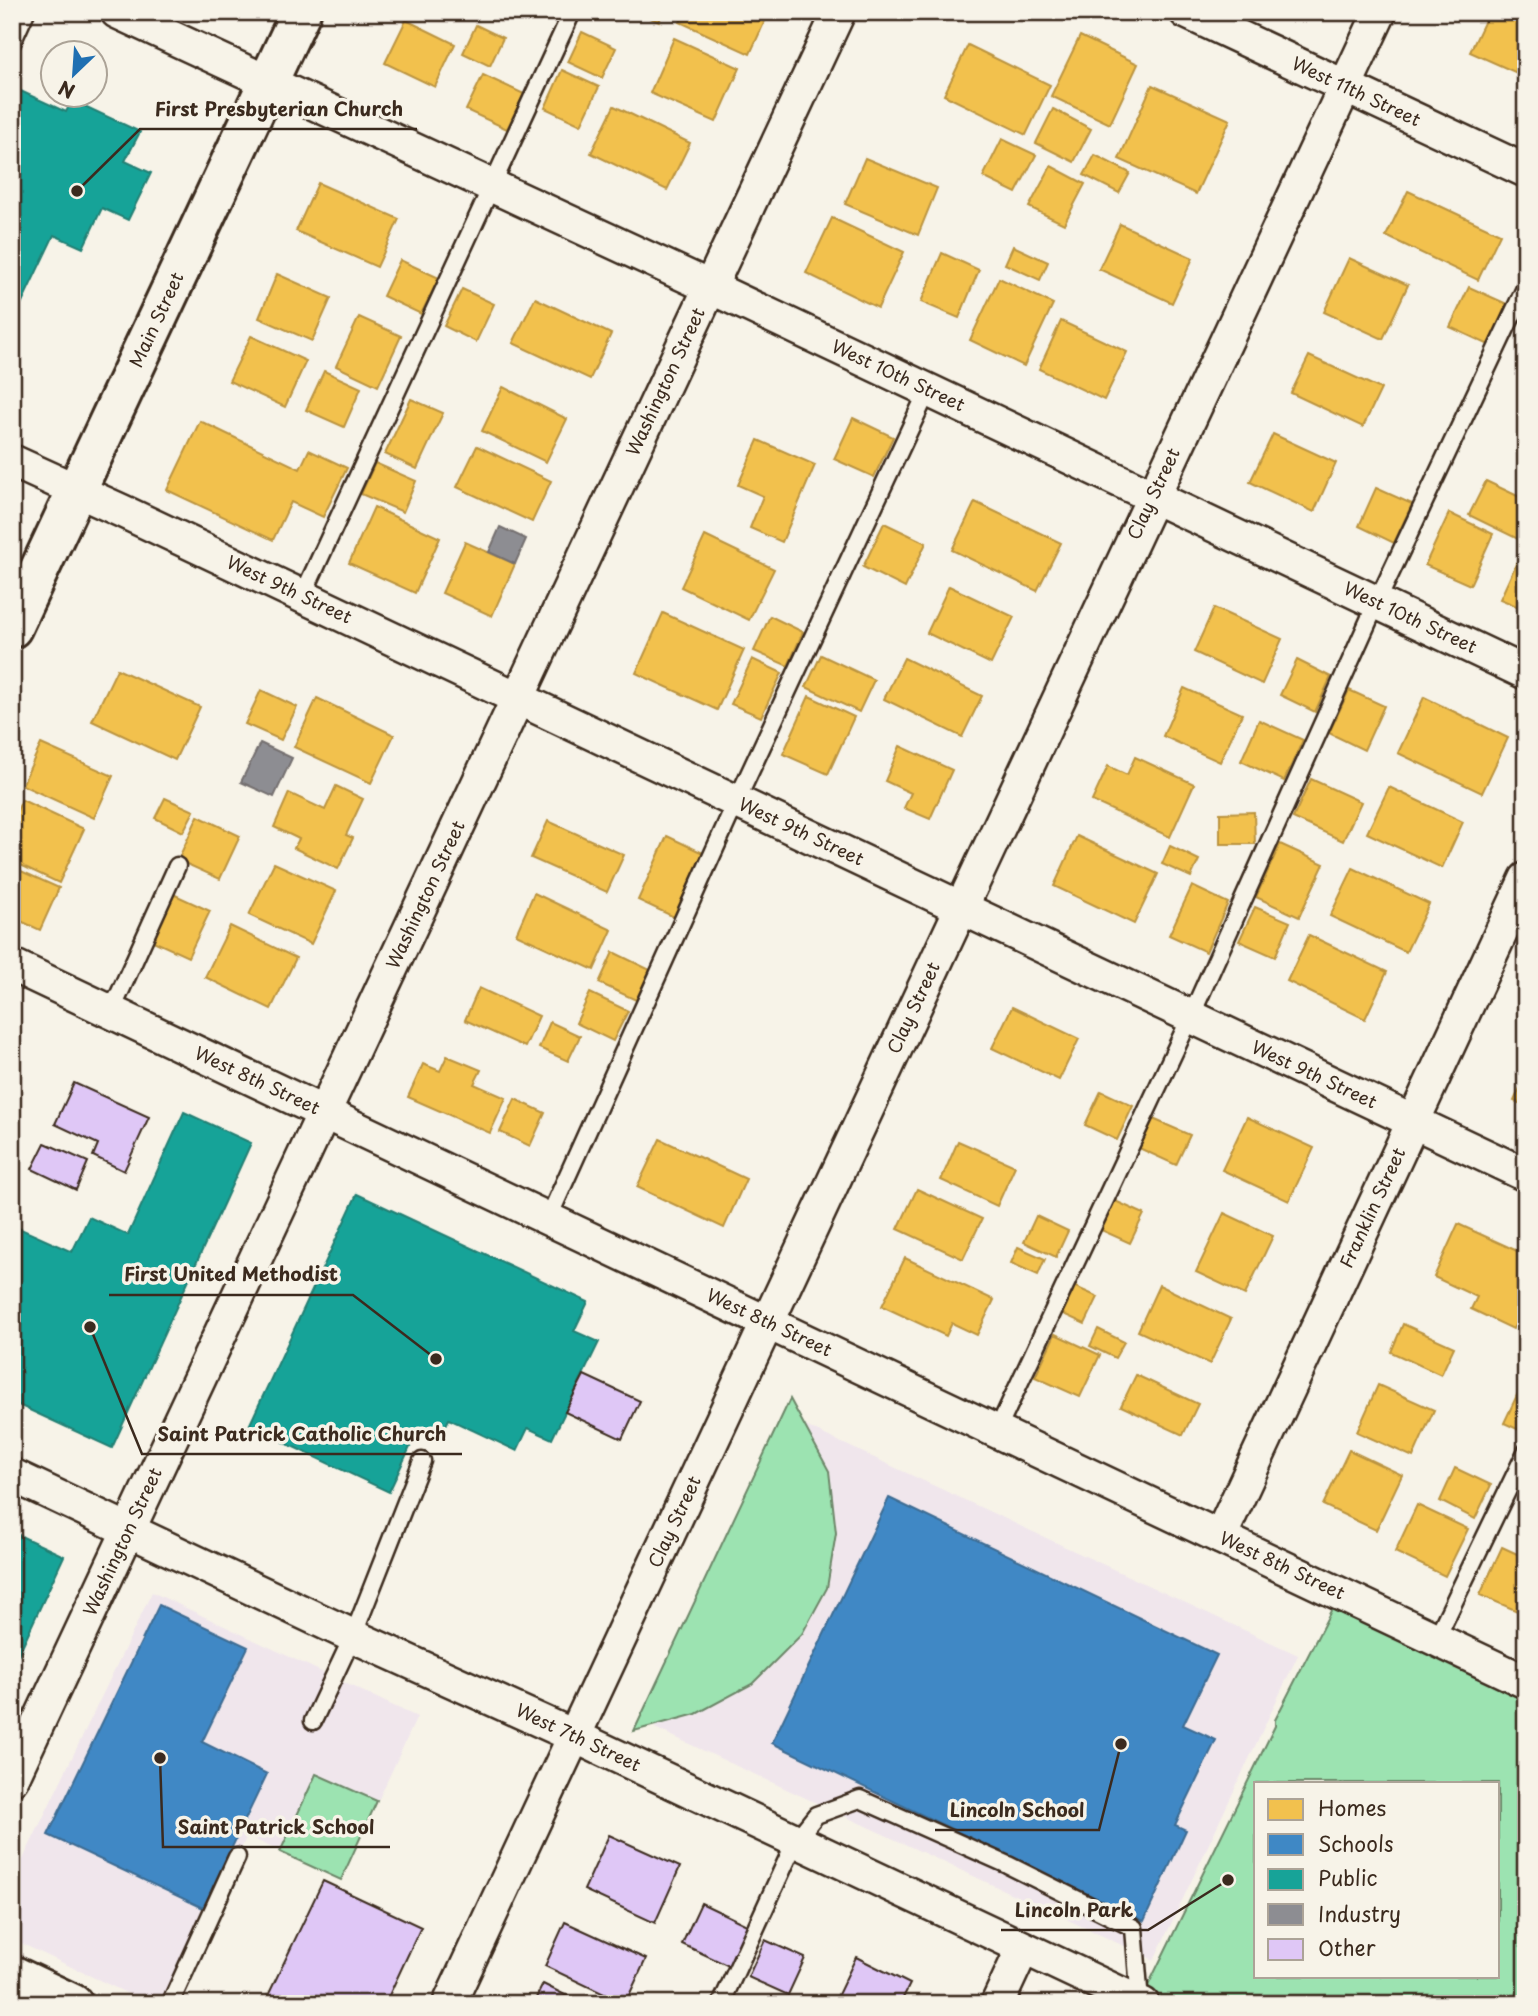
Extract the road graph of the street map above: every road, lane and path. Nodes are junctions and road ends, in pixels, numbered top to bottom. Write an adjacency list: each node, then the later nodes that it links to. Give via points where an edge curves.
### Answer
1 (26, 12): 8 (lane)
2 (117, 12): 9 (street, West 10th Street)
3 (301, 12): 9 (main road, Main Street)
4 (572, 12): 12 (lane)
5 (839, 12): 14 (street, Washington Street)
6 (1186, 12): 10 (street, West 11th Street)
7 (1380, 12): 10 (street, Clay Street)
8 (12, 43)
9 (268, 82): 12 (street, West 10th Street); 17 (main road, Main Street)
10 (1345, 87): 11 (street, West 11th Street); 18 (street, Clay Street)
11 (1526, 171)
12 (491, 185): 14 (street, West 10th Street); 19 (lane)
13 (1526, 286): 20 (lane)
14 (710, 287): 15 (street, West 10th Street); 23 (street, Washington Street)
15 (928, 390): 18 (street, West 10th Street); 24 (lane)
16 (12, 461): 17 (street, West 9th Street)
17 (77, 490): 19 (street, West 9th Street); 21 (main road, Main Street)
18 (1153, 496): 20 (street, West 10th Street); 27 (street, Clay Street)
19 (302, 597): 23 (street, West 9th Street)
20 (1377, 602): 22 (street, West 10th Street); 30 (lane)
21 (12, 628)
22 (1526, 673)
23 (518, 698): 24 (street, West 9th Street); 31 (street, Washington Street)
24 (736, 802): 27 (street, West 9th Street); 34 (lane)
25 (177, 866): 29 (lane)
26 (1526, 879): 32 (street, Franklin Street)
27 (961, 908): 30 (street, West 9th Street); 35 (street, Clay Street)
28 (12, 965): 29 (street, West 8th Street)
29 (111, 1012): 31 (street, West 8th Street)
30 (1191, 1016): 32 (street, West 9th Street); 36 (lane)
31 (324, 1113): 34 (street, West 8th Street); 40 (street, Washington Street)
32 (1413, 1121): 33 (street, West 9th Street); 41 (street, Franklin Street)
33 (1526, 1175)
34 (548, 1219): 35 (street, West 8th Street)
35 (768, 1322): 36 (street, West 8th Street); 46 (street, Clay Street)
36 (997, 1431): 41 (street, West 8th Street)
37 (1526, 1452): 43 (lane)
38 (422, 1461): 42 (lane)
39 (12, 1475): 40 (street, West 7th Street)
40 (129, 1530): 42 (street, West 7th Street); 47 (street, Washington Street)
41 (1220, 1536): 43 (street, West 8th Street)
42 (353, 1636): 45 (lane); 46 (street, West 7th Street)
43 (1436, 1639): 44 (street, West 8th Street)
44 (1526, 1682)
45 (313, 1721)
46 (575, 1736): 48 (street, West 7th Street); 55 (street, Clay Street)
47 (12, 1779)
48 (796, 1840): 50 (street, West 7th Street); 52 (lane, via 816,1815 860,1799 1008,1866 1134,1928); 56 (lane)
49 (237, 1857): 54 (lane)
50 (1023, 1948): 52 (street, West 7th Street); 57 (street)
51 (12, 1975): 53 (main road)
52 (1141, 2003)
53 (74, 2004)
54 (170, 2004)
55 (449, 2004)
56 (721, 2004)
57 (997, 2004)

